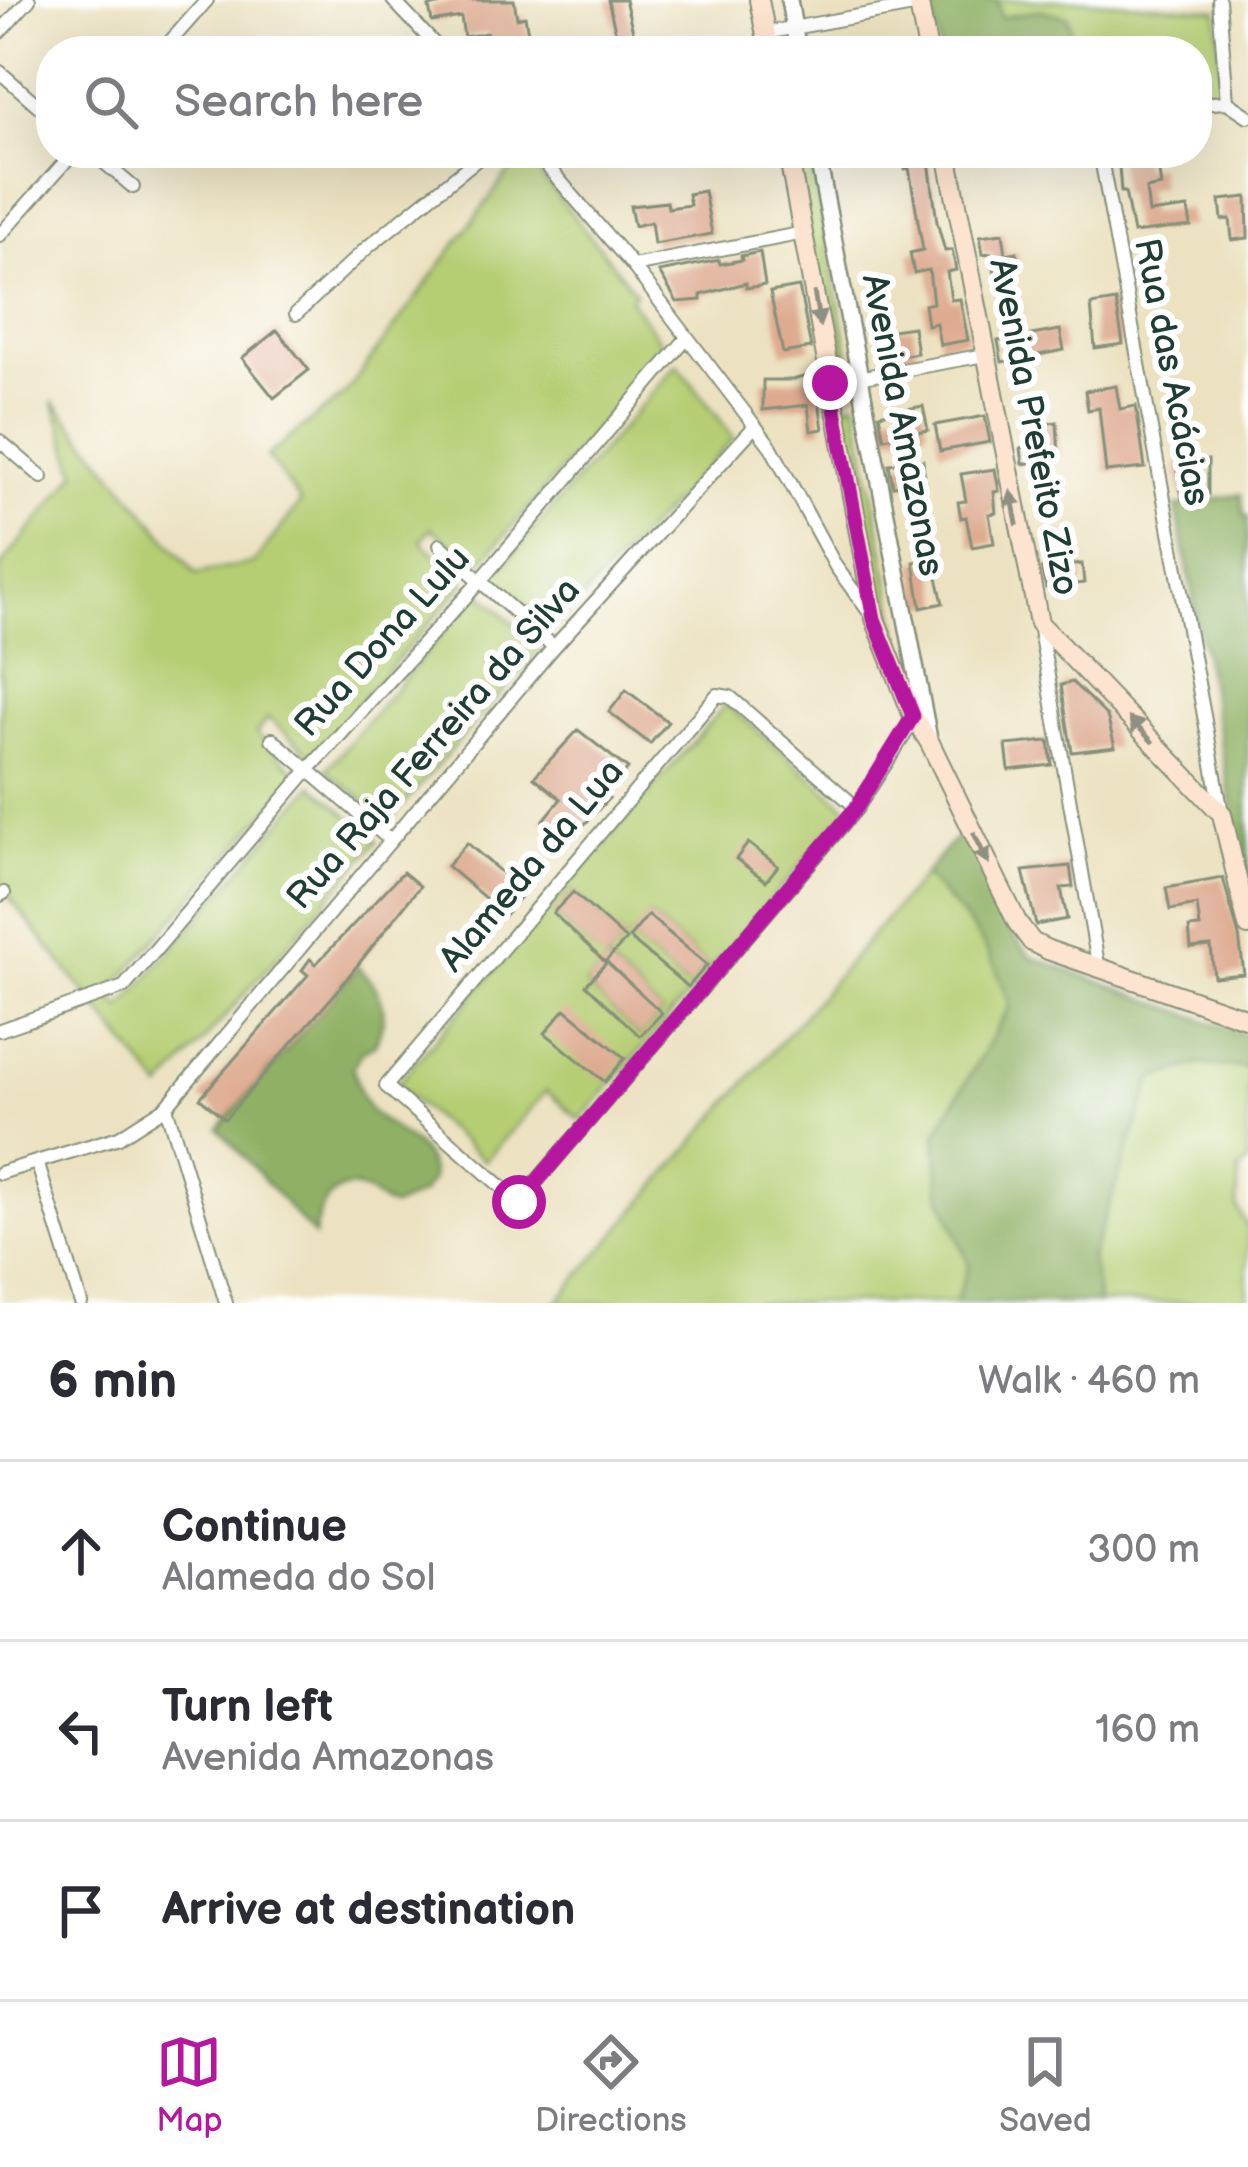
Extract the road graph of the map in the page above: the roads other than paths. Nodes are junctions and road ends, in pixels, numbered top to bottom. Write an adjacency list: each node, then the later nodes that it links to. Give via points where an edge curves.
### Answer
1 (28, 0): 9 (street)
2 (207, 0): 10 (street)
3 (393, 0): 11 (street)
4 (759, 0): 12 (main road)
5 (789, 0): 8 (street)
6 (1220, 0): 17 (street)
7 (919, 3): 8 (street); 15 (main road)
8 (794, 28): 13 (street); 14 (street)
9 (0, 32)
10 (175, 36)
11 (427, 36)
12 (766, 36)
13 (779, 36)
14 (795, 36)
15 (925, 36)
16 (0, 71): 18 (street)
17 (1227, 102): 19 (street); 20 (street)
18 (36, 103)
19 (1212, 103)
20 (1245, 112)
21 (60, 168): 31 (street)
22 (111, 168): 29 (street)
23 (466, 168): 33 (street)
24 (549, 168): 32 (street)
25 (791, 168): 30 (main road, Avenida Amazonas)
26 (820, 168): 36 (street, Avenida Amazonas)
27 (950, 168): 35 (main road, Avenida Prefeito Zizo)
28 (1103, 168): 50 (street, Rua das Acácias)
29 (134, 187)
30 (804, 233): 32 (street); 37 (main road, Avenida Amazonas, one-way to 37)
31 (0, 235)
32 (633, 266): 34 (street)
33 (296, 314)
34 (687, 338): 38 (street); 42 (street, Rua Dona Lulu)
35 (985, 355): 36 (street); 44 (main road, Avenida Prefeito Zizo, one-way to 35)
36 (858, 377): 37 (street); 46 (street, Avenida Amazonas)
37 (830, 383): 43 (main road, Avenida Amazonas)
38 (755, 426): 43 (street); 45 (street, Rua Raja Ferreira da Silva)
39 (0, 441): 40 (street)
40 (42, 477)
41 (440, 544): 42 (street)
42 (481, 580): 45 (street); 48 (street, Rua Dona Lulu)
43 (874, 619): 46 (main road, Avenida Amazonas)
44 (1039, 623): 50 (main road, Avenida Prefeito Zizo, one-way to 44); 53 (street)
45 (554, 647): 51 (street, Rua Raja Ferreira da Silva)
46 (918, 713): 49 (street); 53 (main road, one-way to 53, via 1032,942)
47 (272, 739): 48 (street)
48 (309, 769): 51 (street); 55 (street, Rua Dona Lulu, via 124,987)
49 (856, 808): 49 (street, Alameda da Lua, via 519,1202 386,1086 712,700 730,697)
50 (1222, 814): 52 (main road)
51 (390, 840): 56 (street, Rua Raja Ferreira da Silva)
52 (1248, 926)
53 (1100, 971): 54 (main road)
54 (1248, 1019)
55 (0, 1030)
56 (166, 1107): 57 (street, Rua Raja Ferreira da Silva, via 119,1137); 60 (street)
57 (37, 1162): 58 (street, Rua Raja Ferreira da Silva); 59 (street)
58 (0, 1173)
59 (81, 1303)
60 (226, 1303)

